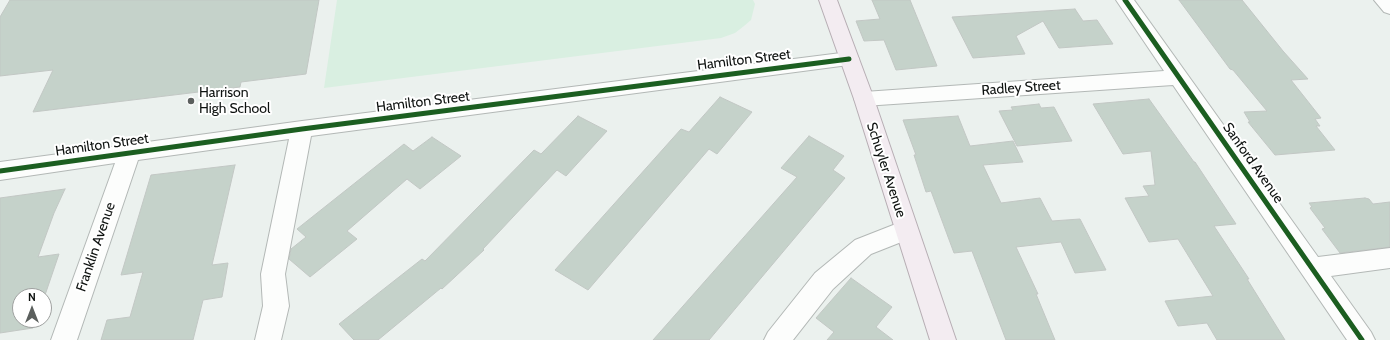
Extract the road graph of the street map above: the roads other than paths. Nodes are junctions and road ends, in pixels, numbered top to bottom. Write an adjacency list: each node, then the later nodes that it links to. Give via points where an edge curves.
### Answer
1 (828, 0): 5 (main road, Schuyler Avenue)
2 (1125, 0): 6 (street, Sanford Avenue)
3 (1383, 0): 4 (street)
4 (1390, 8)
5 (849, 59): 7 (main road, Schuyler Avenue); 8 (street, Hamilton Street)
6 (1179, 77): 7 (street, Radley Street); 13 (street, Sanford Avenue)
7 (864, 99): 11 (main road, Schuyler Avenue)
8 (302, 129): 9 (street, Hamilton Street); 15 (street, via 273,274 276,306)
9 (129, 154): 10 (street, Hamilton Street); 14 (street, Franklin Avenue)
10 (0, 170)
11 (906, 230): 16 (street, via 863,247 824,281); 17 (main road, Schuyler Avenue)
12 (1390, 258): 13 (street)
13 (1312, 268): 18 (street, Sanford Avenue)
14 (64, 340)
15 (268, 340)
16 (777, 340)
17 (943, 340)
18 (1362, 340)

